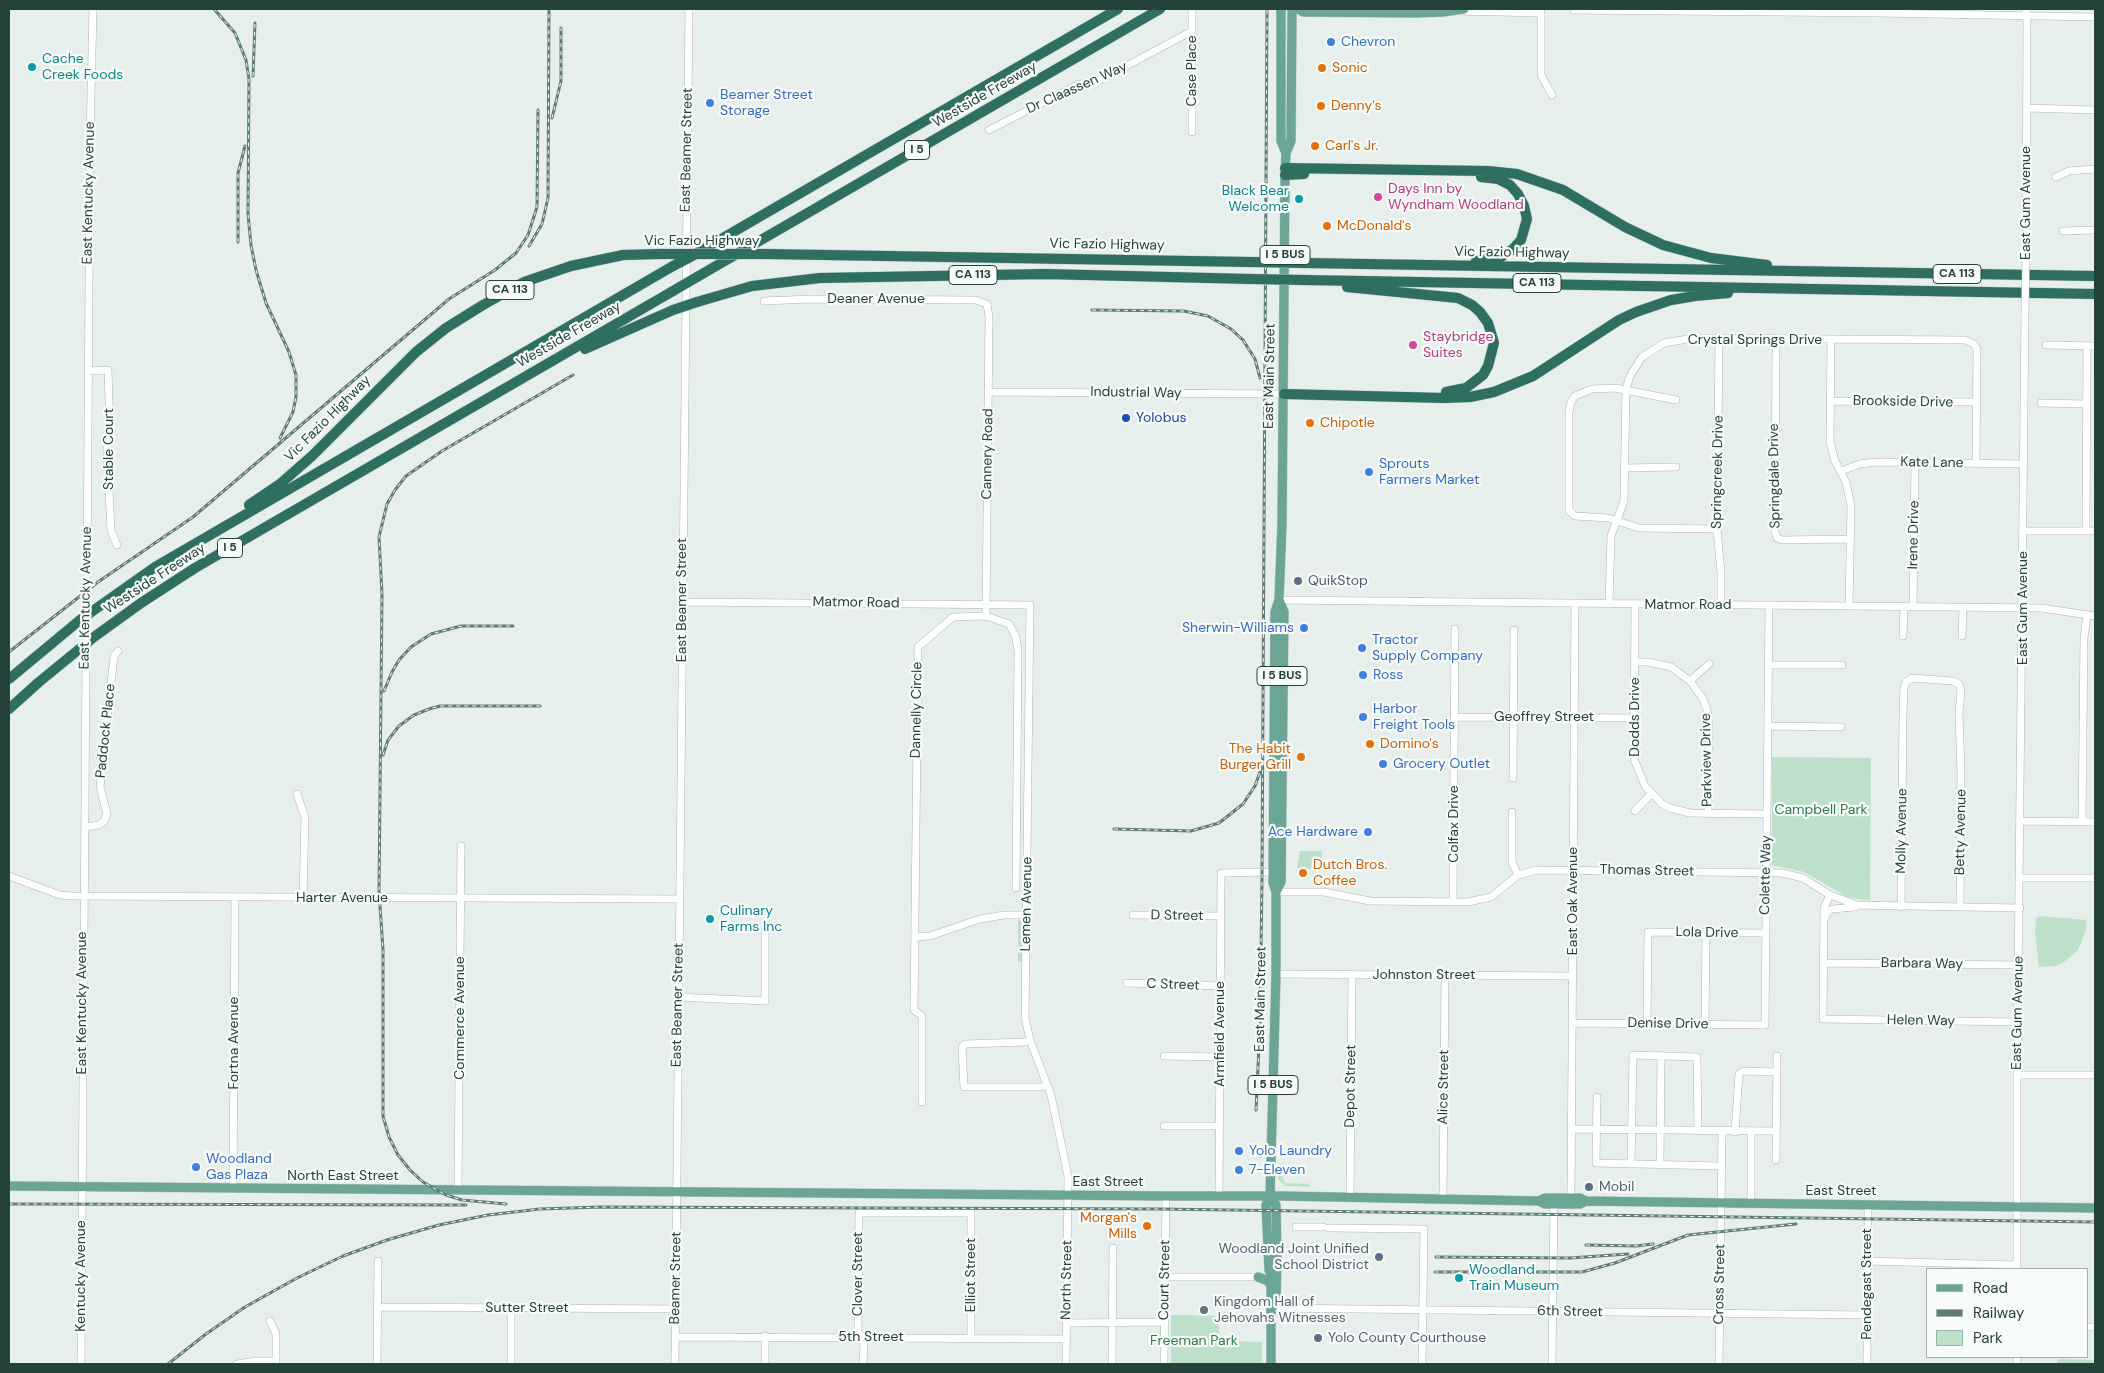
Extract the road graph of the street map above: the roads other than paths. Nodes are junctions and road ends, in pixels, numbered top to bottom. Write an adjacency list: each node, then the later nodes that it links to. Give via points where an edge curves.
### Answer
1 (93, 9): 46 (street, East Kentucky Avenue)
2 (689, 9): 71 (street, East Beamer Street)
3 (1118, 9): 67 (highway, Westside Freeway / I 5, bridge)
4 (1160, 9): 47 (highway, Westside Freeway / I 5, bridge)
5 (1192, 9): 18 (street, Case Place)
6 (1281, 9): 19 (main road, East Main Street / I 5 BUS)
7 (1292, 9): 23 (main road, East Main Street / I 5 BUS)
8 (1298, 9): 10 (main road, via 1303,12)
9 (1607, 9): 12 (street); 15 (street)
10 (1373, 10): 13 (main road)
11 (1460, 10): 13 (main road); 14 (street)
12 (1574, 10)
13 (1394, 11)
14 (1541, 11): 20 (street, via 1541,75)
15 (1879, 11): 16 (street)
16 (2026, 12): 17 (street); 21 (street, East Gum Avenue)
17 (2095, 17)
18 (1192, 32): 24 (street, Dr Claassen Way, via 1102,79 1077,85); 25 (street, Case Place)
19 (1281, 89): 23 (main road, via 1285,113); 26 (main road, East Main Street / I 5 BUS, via 1281,141)
20 (1552, 95)
21 (2027, 108): 22 (street); 58 (street, East Gum Avenue, bridge)
22 (2095, 110)
23 (1290, 119): 26 (main road, East Main Street / I 5 BUS, via 1290,142)
24 (989, 130)
25 (1192, 132)
26 (1286, 153): 28 (main road, East Main Street / I 5 BUS)
27 (2095, 169): 29 (street, via 2069,171)
28 (1285, 171): 32 (highway, via 1487,177 1510,185 1524,206 1526,219 1523,236 1513,249 1492,260); 33 (highway, via 1488,171 1517,174 1563,190 1642,236 1678,250 1710,258); 50 (main road, East Main Street / I 5 BUS)
29 (2056, 178)
30 (2095, 230): 31 (street)
31 (2063, 232)
32 (1431, 266): 33 (highway, Vic Fazio Highway / CA 113); 67 (highway, Vic Fazio Highway / CA 113, bridge, via 661,254 623,255 571,266 524,282 446,328 385,381 293,474)
33 (1818, 271): 34 (highway, Vic Fazio Highway / CA 113)
34 (2095, 276)
35 (1304, 280): 36 (highway, CA 113); 47 (highway, CA 113, bridge, via 1044,274 820,278 752,286 673,310); 50 (highway, via 1466,301 1488,323 1494,343 1492,357 1483,375 1466,388 1455,391 1296,389)
36 (1770, 289): 37 (highway, CA 113); 50 (highway, via 1695,296 1645,308 1618,320 1533,376 1494,392 1444,398)
37 (2095, 294)
38 (764, 301): 39 (street, Deaner Avenue, via 976,300)
39 (987, 304): 49 (street, Cannery Road)
40 (1719, 340): 41 (street, Crystal Springs Drive); 48 (street, Crystal Springs Drive, via 1694,338 1664,343 1642,357); 63 (street, Springcreek Drive)
41 (1776, 340): 42 (street, Crystal Springs Drive); 68 (street, Springdale Drive, via 1775,532 1782,540)
42 (1831, 340): 52 (street); 53 (street, Crystal Springs Drive, via 1965,340 1974,344 1977,350)
43 (2046, 345): 44 (street)
44 (2087, 346): 45 (street); 55 (street)
45 (2095, 346)
46 (88, 371): 69 (street, Stable Court, via 108,370 111,531); 118 (street, East Kentucky Avenue, bridge)
47 (536, 371): 98 (highway, Westside Freeway / I 5, via 174,582 94,637)
48 (1626, 389): 51 (street); 60 (street, Crystal Springs Drive); 62 (street, via 1603,387 1582,392 1571,402 1569,412 1569,511 1575,516)
49 (988, 392): 50 (street, Industrial Way); 75 (street, Cannery Road)
50 (1284, 394): 70 (main road, East Main Street / I 5 BUS)
51 (1676, 400)
52 (1830, 401): 53 (street, Brookside Drive); 61 (street, via 1830,442)
53 (1977, 402): 57 (street)
54 (2041, 404): 55 (street)
55 (2086, 404): 64 (street)
56 (1914, 463): 57 (street, Kate Lane); 61 (street, Kate Lane, via 1867,463); 81 (street, Irene Drive)
57 (1976, 464): 58 (street, Kate Lane)
58 (2024, 464): 65 (street, East Gum Avenue)
59 (1676, 467): 60 (street)
60 (1625, 468): 62 (street, Crystal Springs Drive, via 1624,501)
61 (1841, 471): 68 (street, via 1850,493)
62 (1616, 521): 63 (street, via 1639,528); 73 (street, Crystal Springs Drive, via 1609,551)
63 (1717, 529): 77 (street, Springcreek Drive)
64 (2086, 530): 65 (street); 66 (street)
65 (2023, 531): 83 (street, East Gum Avenue)
66 (2095, 531)
67 (212, 532): 96 (highway, Westside Freeway / I 5, via 103,602)
68 (1850, 539): 79 (street)
69 (118, 545)
70 (1279, 600): 72 (street, Matmor Road); 123 (main road, East Main Street / I 5 BUS, via 1275,612); 130 (main road, East Main Street / I 5 BUS, via 1284,612 1281,882)
71 (682, 602): 75 (street, Matmor Road); 136 (street, East Beamer Street)
72 (1576, 603): 73 (street, Matmor Road); 101 (street, East Oak Avenue)
73 (1609, 604): 74 (street, Matmor Road)
74 (1635, 604): 77 (street, Matmor Road); 92 (street, Dodds Drive)
75 (986, 605): 76 (street, Matmor Road); 85 (street, Cannery Road)
76 (1030, 605): 106 (street, Lemen Avenue)
77 (1721, 605): 78 (street, Matmor Road)
78 (1769, 605): 79 (street, Matmor Road); 94 (street, Colette Way)
79 (1849, 606): 80 (street, Matmor Road)
80 (1904, 607): 81 (street, Matmor Road); 89 (street)
81 (1913, 607): 82 (street, Matmor Road)
82 (1963, 608): 83 (street, Matmor Road); 90 (street)
83 (2023, 608): 84 (street, Matmor Road, via 2053,608); 115 (street, East Gum Avenue)
84 (2087, 615): 86 (street, Matmor Road); 116 (street)
85 (986, 616): 105 (street, Dannelly Circle, via 1009,624 1016,637); 149 (street, Dannelly Circle, via 954,617 918,647)
86 (2095, 616)
87 (1455, 630): 99 (street, Colfax Drive)
88 (1514, 630): 100 (street)
89 (1903, 636)
90 (1962, 636)
91 (118, 651): 118 (street, Paddock Place, via 114,656 100,787 107,814 99,825)
92 (1635, 662): 97 (street, Parkview Drive, via 1671,667); 102 (street, Dodds Drive)
93 (1709, 664): 97 (street)
94 (1769, 665): 95 (street); 103 (street, Colette Way)
95 (1842, 666)
96 (9, 679)
97 (1690, 681): 113 (street, Parkview Drive, via 1703,699 1708,717)
98 (9, 709)
99 (1454, 717): 100 (street, Geoffrey Street); 137 (street, Colfax Drive)
100 (1513, 717): 101 (street, Geoffrey Street); 108 (street)
101 (1575, 718): 102 (street, Geoffrey Street); 120 (street, East Oak Avenue)
102 (1634, 718): 110 (street, Dodds Drive, via 1634,759 1640,778)
103 (1768, 726): 104 (street); 114 (street, Colette Way)
104 (1841, 726)
105 (1018, 737): 106 (street); 121 (street, Dannelly Circle)
106 (1029, 737): 122 (street, Lemen Avenue)
107 (1961, 757): 139 (street, Molly Avenue, via 1959,684 1912,678 1906,682); 140 (street, Betty Avenue)
108 (1513, 778)
109 (297, 794): 134 (street, via 305,817)
110 (1651, 794): 111 (street); 113 (street, Dodds Drive, via 1670,808 1690,814)
111 (1635, 811)
112 (1512, 812): 125 (street, via 1512,862)
113 (1708, 814): 114 (street, Dodds Drive)
114 (1766, 814): 124 (street, Colette Way)
115 (2021, 821): 116 (street); 127 (street, East Gum Avenue)
116 (2082, 822): 117 (street)
117 (2095, 822)
118 (85, 827): 132 (street, East Kentucky Avenue)
119 (461, 846): 135 (street, Commerce Avenue)
120 (1574, 870): 124 (street, Thomas Street); 125 (street, Thomas Street, via 1537,870); 155 (street, East Oak Avenue)
121 (1016, 871): 122 (street); 129 (street, Dannelly Circle)
122 (1027, 871): 142 (street, Lemen Avenue)
123 (1273, 872): 130 (main road, East Main Street / I 5 BUS); 144 (street, Armfield Avenue, via 1221,872)
124 (1766, 872): 131 (street, Thomas Street, via 1796,875); 148 (street, Colette Way)
125 (1518, 875): 137 (street, Thomas Street, via 1491,898)
126 (9, 876): 132 (street, Harter Avenue, via 60,896)
127 (2020, 878): 128 (street); 141 (street, East Gum Avenue)
128 (2095, 878)
129 (1016, 888)
130 (1276, 892): 137 (street, Thomas Street, via 1324,892 1370,901); 152 (main road, East Main Street / I 5 BUS)
131 (1830, 895): 138 (street, Thomas Street); 145 (street, via 1824,908)
132 (83, 896): 133 (street, Harter Avenue); 191 (street, East Kentucky Avenue)
133 (235, 898): 134 (street, Harter Avenue); 192 (street, Fortna Avenue)
134 (303, 898): 135 (street, Harter Avenue)
135 (460, 898): 136 (street, Harter Avenue); 193 (street, Commerce Avenue)
136 (680, 899): 158 (street, East Beamer Street)
137 (1453, 902)
138 (1862, 906): 139 (street, Thomas Street); 145 (street, via 1832,909)
139 (1901, 907): 140 (street, Thomas Street)
140 (1960, 907): 141 (street, Thomas Street)
141 (2020, 908): 151 (street, East Gum Avenue)
142 (1027, 915): 149 (street, via 980,919 930,936); 164 (street, Lemen Avenue, via 1025,1018)
143 (1133, 915): 144 (street, D Street)
144 (1220, 916): 157 (street, Armfield Avenue)
145 (1824, 920): 150 (street)
146 (764, 930): 158 (street, via 764,1001)
147 (1706, 933): 148 (street, Lola Drive); 161 (street, Lola Drive, via 1648,932); 162 (street)
148 (1765, 933): 163 (street, Colette Way)
149 (915, 937): 174 (street, Dannelly Circle, via 914,1010 922,1016)
150 (1824, 964): 151 (street, Barbara Way); 159 (street, Helen Way, via 1823,1019)
151 (2020, 965): 159 (street, East Gum Avenue)
152 (1276, 974): 153 (street, Johnston Street); 198 (main road, East Main Street / I 5 BUS)
153 (1352, 974): 154 (street, Johnston Street); 199 (street, Depot Street)
154 (1445, 975): 155 (street, Johnston Street); 201 (street, Alice Street)
155 (1573, 976): 160 (street, East Oak Avenue)
156 (1127, 983): 157 (street, C Street)
157 (1220, 986): 168 (street, Armfield Avenue)
158 (678, 997): 194 (street, East Beamer Street)
159 (2018, 1022): 170 (street, East Gum Avenue)
160 (1572, 1023): 161 (street, Denise Drive); 177 (street, East Oak Avenue)
161 (1647, 1024): 162 (street, Denise Drive)
162 (1705, 1025): 163 (street, Denise Drive)
163 (1765, 1025)
164 (1030, 1040): 172 (street, Lemen Avenue); 172 (street, via 965,1044 962,1047 964,1087)
165 (1661, 1055): 178 (street, via 1633,1055); 179 (street); 181 (street, via 1699,1058)
166 (1164, 1056): 168 (street)
167 (1777, 1056): 169 (street)
168 (1220, 1057): 176 (street, Armfield Avenue)
169 (1777, 1072): 183 (street); 184 (street, via 1744,1071 1739,1074)
170 (2017, 1075): 171 (street); 208 (street, East Gum Avenue)
171 (2095, 1075)
172 (1047, 1085): 195 (street, Lemen Avenue, via 1066,1163)
173 (1597, 1097): 180 (street)
174 (922, 1102)
175 (1164, 1126): 176 (street)
176 (1220, 1126): 197 (street, Armfield Avenue)
177 (1572, 1129): 180 (street); 200 (street, East Oak Avenue)
178 (1632, 1129): 179 (street); 180 (street); 187 (street)
179 (1660, 1130): 181 (street); 188 (street)
180 (1597, 1131): 187 (street, via 1596,1163)
181 (1698, 1131): 182 (street)
182 (1722, 1131): 184 (street); 189 (street, Cross Street)
183 (1776, 1131): 185 (street); 186 (street)
184 (1735, 1132): 185 (street)
185 (1751, 1132): 206 (street)
186 (1776, 1160)
187 (1631, 1163): 188 (street)
188 (1660, 1163): 189 (street, via 1665,1166)
189 (1721, 1166): 205 (street, Cross Street)
190 (9, 1186): 191 (main road, North East Street)
191 (81, 1187): 192 (main road, North East Street); 238 (street, Kentucky Avenue)
192 (233, 1189): 193 (main road, North East Street)
193 (458, 1190): 194 (main road, North East Street)
194 (676, 1191): 195 (main road, East Street); 222 (street, Beamer Street)
195 (1069, 1196): 196 (main road, East Street); 231 (street, North Street)
196 (1166, 1196): 197 (main road, East Street); 217 (street, Court Street)
197 (1219, 1196): 198 (main road, East Street)
198 (1270, 1196): 199 (main road, East Street); 216 (main road, I 5 BUS, via 1266,1205); 223 (main road, I 5 BUS, via 1276,1205 1277,1258 1276,1302)
199 (1350, 1197): 201 (main road, East Street)
200 (1571, 1198): 202 (main road, East Street, via 1545,1198); 203 (main road, East Street)
201 (1443, 1199): 202 (main road, East Street)
202 (1540, 1201): 204 (main road, East Street)
203 (1586, 1201): 204 (main road, East Street); 205 (main road, East Street)
204 (1554, 1204): 225 (street)
205 (1721, 1204): 206 (main road, East Street); 226 (street, Cross Street)
206 (1750, 1204): 207 (main road, East Street)
207 (1868, 1204): 208 (main road, East Street); 214 (street, Pendegast Street)
208 (2017, 1207): 209 (main road, East Street); 215 (street, East Gum Avenue)
209 (2095, 1208)
210 (859, 1213): 234 (street, Clover Street, via 858,1332); 235 (street, Elliot Street, via 971,1213)
211 (1296, 1227): 224 (street, via 1424,1229)
212 (1113, 1248): 229 (street)
213 (378, 1261): 220 (street)
214 (1868, 1261): 215 (street); 227 (street, Pendegast Street)
215 (2017, 1267)
216 (1269, 1270): 218 (main road); 219 (main road, I 5 BUS)
217 (1165, 1277): 218 (street); 230 (street, Court Street)
218 (1258, 1278): 219 (main road)
219 (1270, 1284): 223 (main road, I 5 BUS)
220 (378, 1307): 221 (street, Sutter Street); 240 (street)
221 (511, 1308): 222 (street, Sutter Street); 241 (street)
222 (675, 1309): 232 (street, Beamer Street)
223 (1272, 1309): 224 (street, 6th Street); 248 (main road, I 5 BUS)
224 (1422, 1311): 225 (street, 6th Street); 249 (street)
225 (1553, 1312): 226 (street, 6th Street); 250 (street)
226 (1720, 1314): 227 (street, 6th Street); 251 (street, Cross Street)
227 (1867, 1315): 252 (street, Pendegast Street)
228 (270, 1320): 237 (street, via 276,1334)
229 (1113, 1322): 230 (street); 231 (street); 246 (street)
230 (1165, 1322): 247 (street, Court Street)
231 (1067, 1323): 236 (street, North Street)
232 (675, 1336): 233 (street, 5th Street); 242 (street, Beamer Street)
233 (765, 1336): 234 (street, 5th Street); 243 (street)
234 (861, 1337): 235 (street, 5th Street); 244 (street, Clover Street, via 864,1342)
235 (971, 1338): 236 (street, 5th Street)
236 (1066, 1338): 245 (street, North Street)
237 (276, 1362): 239 (street)
238 (80, 1364)
239 (238, 1364)
240 (378, 1364)
241 (511, 1364)
242 (675, 1364)
243 (765, 1364)
244 (863, 1364)
245 (1066, 1364)
246 (1112, 1364)
247 (1164, 1364)
248 (1271, 1364)
249 (1422, 1364)
250 (1552, 1364)
251 (1719, 1364)
252 (1867, 1364)

